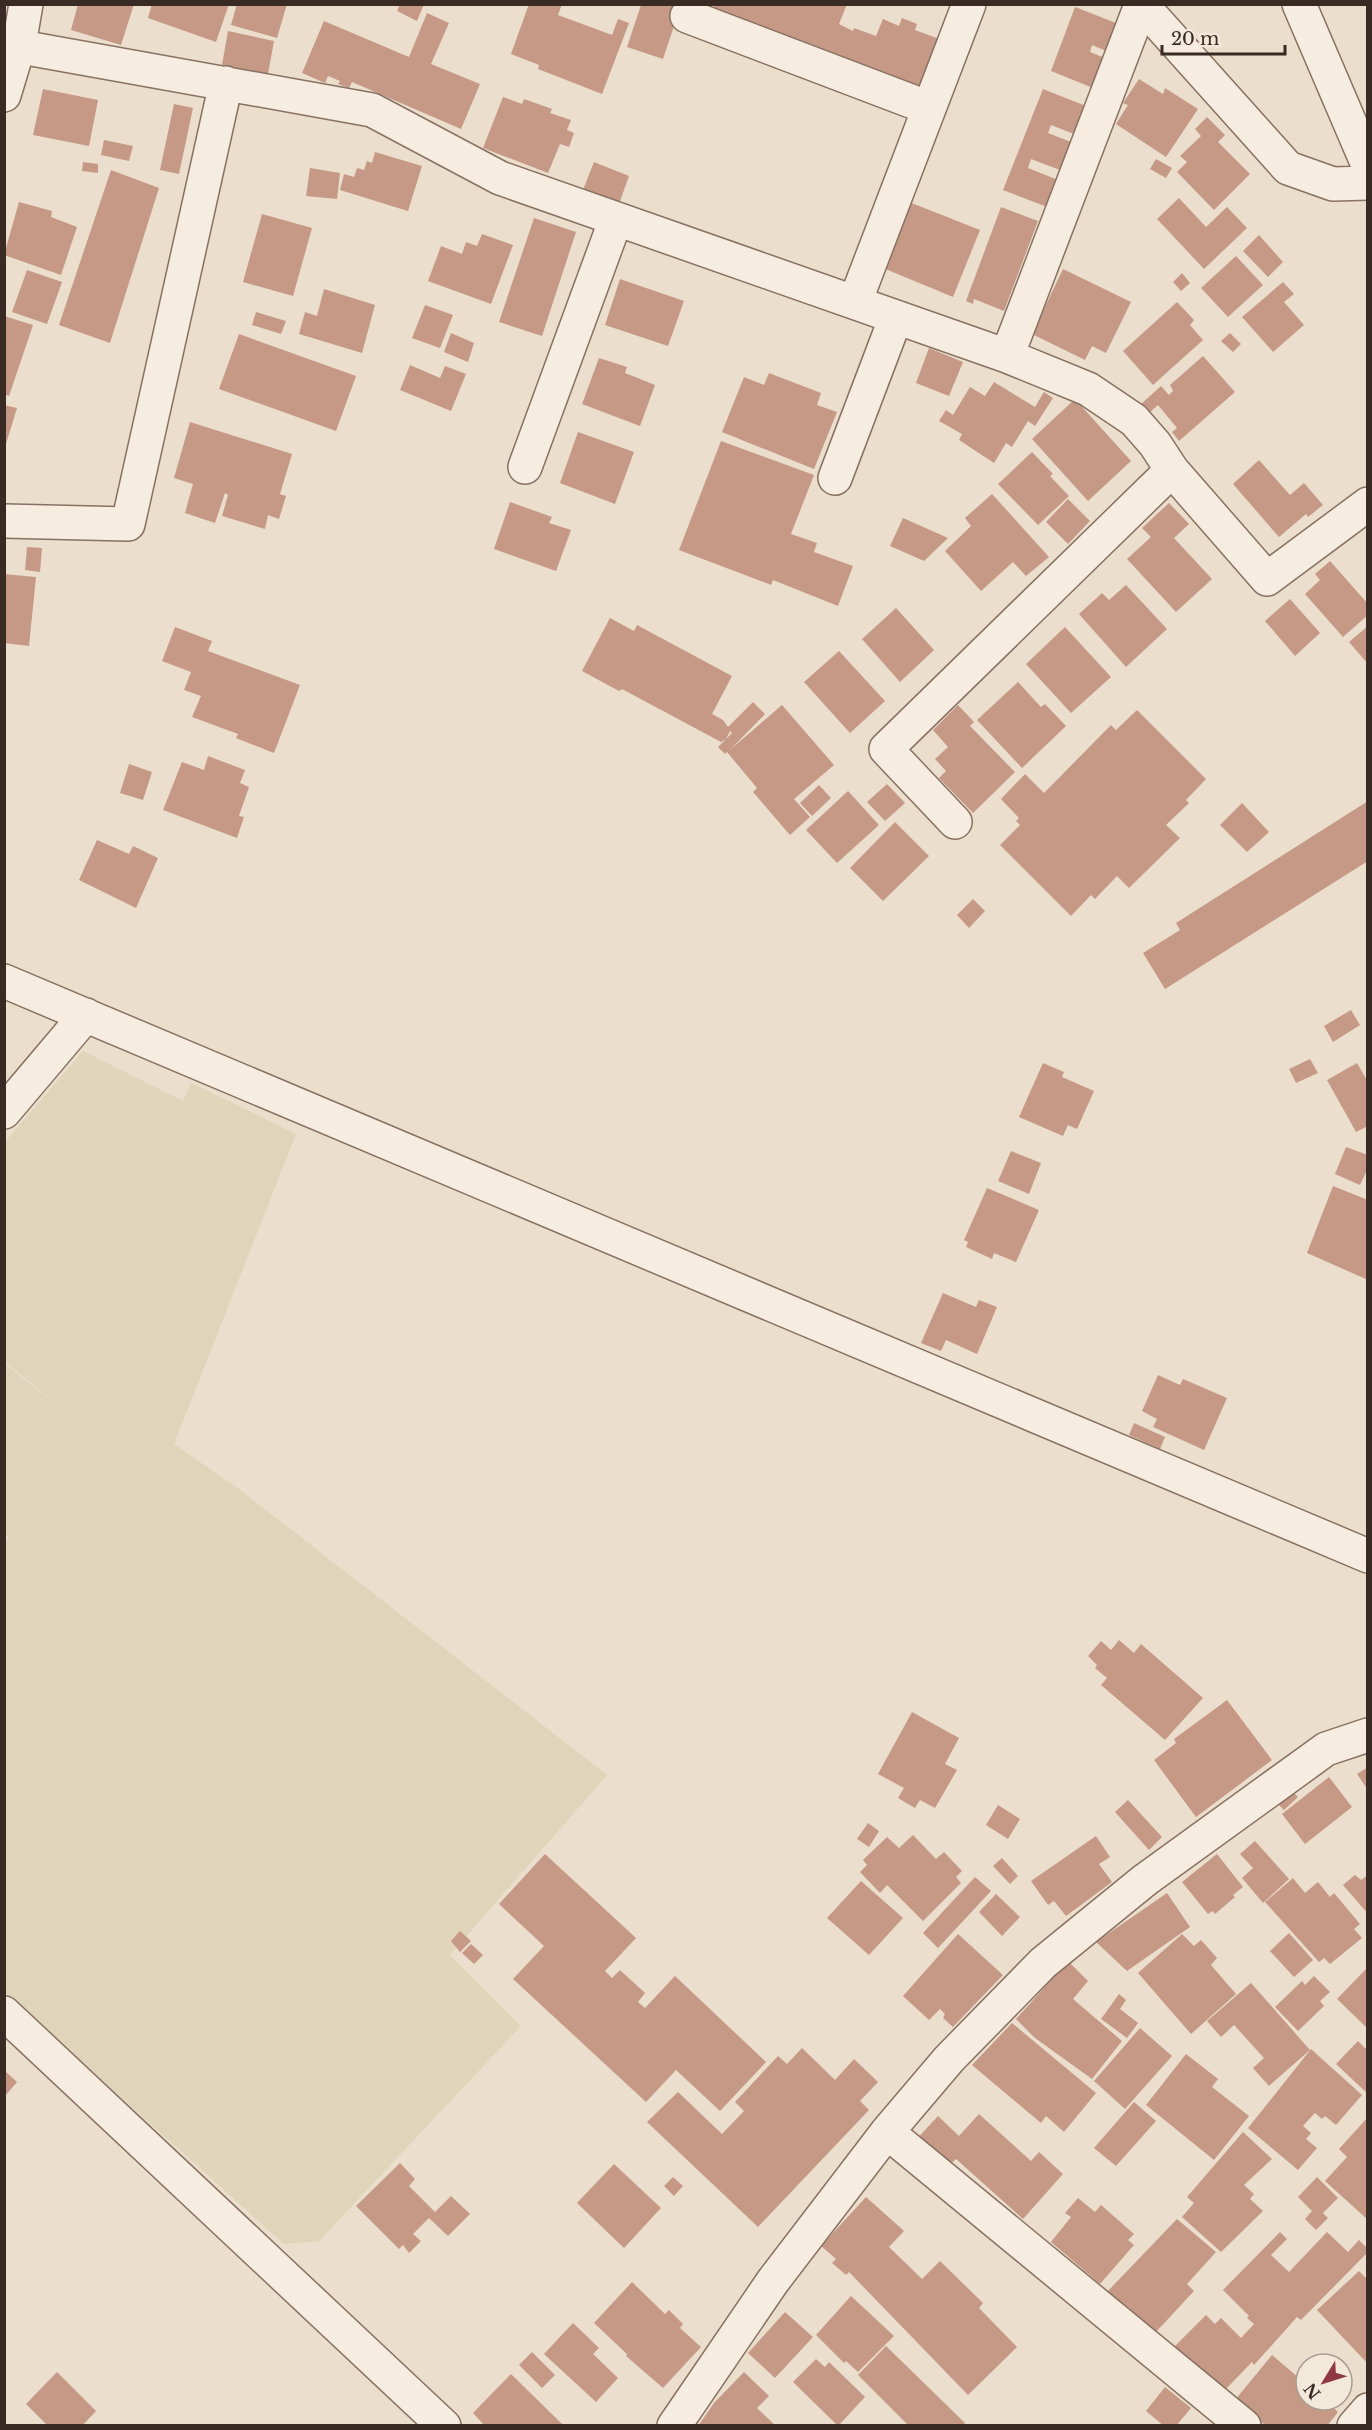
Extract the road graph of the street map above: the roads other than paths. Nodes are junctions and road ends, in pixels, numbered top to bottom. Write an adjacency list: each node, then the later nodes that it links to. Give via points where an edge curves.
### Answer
1 (26, 4): 6 (street)
2 (969, 4): 9 (street)
3 (1299, 4): 10 (street)
4 (1141, 5): 11 (street, via 1288,168 1333,184); 15 (street)
5 (687, 16): 9 (street)
6 (12, 44): 7 (street); 8 (street)
7 (226, 83): 12 (street, via 372,110 501,178); 20 (street, via 128,524)
8 (4, 95)
9 (929, 108): 13 (street)
10 (1368, 165)
11 (1368, 183)
12 (616, 219): 13 (street); 16 (street)
13 (855, 302): 14 (street)
14 (896, 317): 15 (street); 18 (street)
15 (1007, 356): 17 (street, via 1088,389 1113,404 1134,420)
16 (525, 467)
17 (1172, 470): 19 (street, via 1267,579); 21 (street, via 886,749)
18 (835, 478)
19 (1368, 504)
20 (4, 521)
21 (955, 822)
22 (4, 981): 23 (street)
23 (86, 1015): 24 (street); 25 (street)
24 (4, 1112)
25 (1368, 1556)
26 (1368, 1735): 28 (street, via 1326,1749 1145,1880 1044,1963 949,2059)
27 (4, 2013): 30 (street)
28 (887, 2132): 31 (street, via 773,2281); 32 (street)
29 (1368, 2410): 33 (street)
30 (444, 2426)
31 (674, 2426)
32 (1244, 2426)
33 (1354, 2426)

